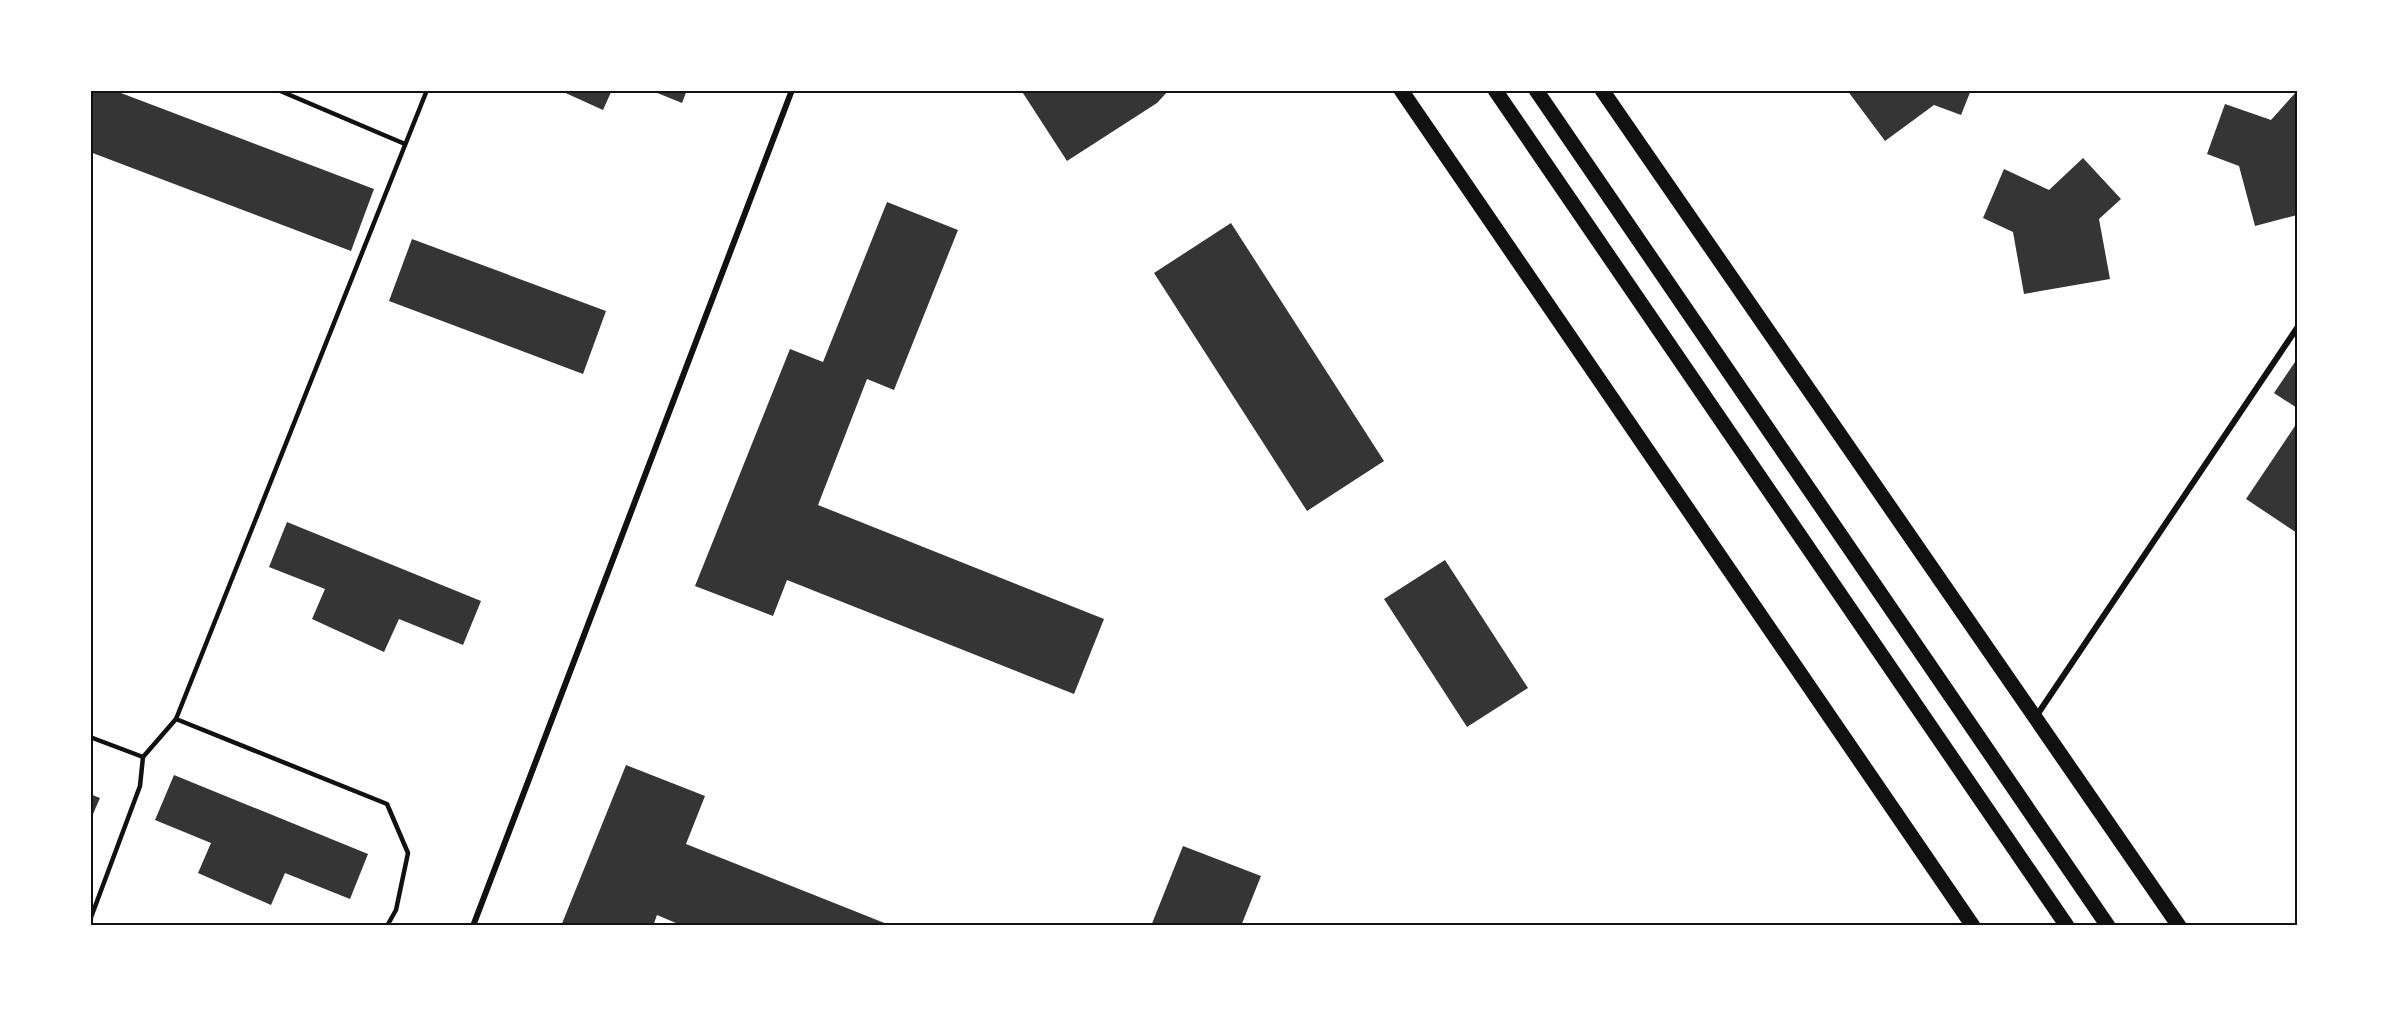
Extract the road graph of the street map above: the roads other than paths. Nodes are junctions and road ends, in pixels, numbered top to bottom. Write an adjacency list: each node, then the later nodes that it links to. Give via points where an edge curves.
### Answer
1 (278, 90): 8 (lane)
2 (427, 90): 8 (lane)
3 (792, 90): 16 (street)
4 (1401, 90): 17 (main road)
5 (1495, 90): 18 (main road)
6 (1536, 90): 19 (main road)
7 (1602, 90): 11 (main road)
8 (405, 144): 10 (lane)
9 (2297, 327): 11 (street)
10 (176, 718): 13 (lane); 15 (lane, via 387,804 408,854 396,910)
11 (2035, 718): 20 (main road)
12 (90, 737): 13 (lane)
13 (143, 757): 14 (lane, via 140,786)
14 (90, 920)
15 (387, 926)
16 (473, 926)
17 (1973, 926)
18 (2067, 926)
19 (2108, 926)
20 (2179, 926)

